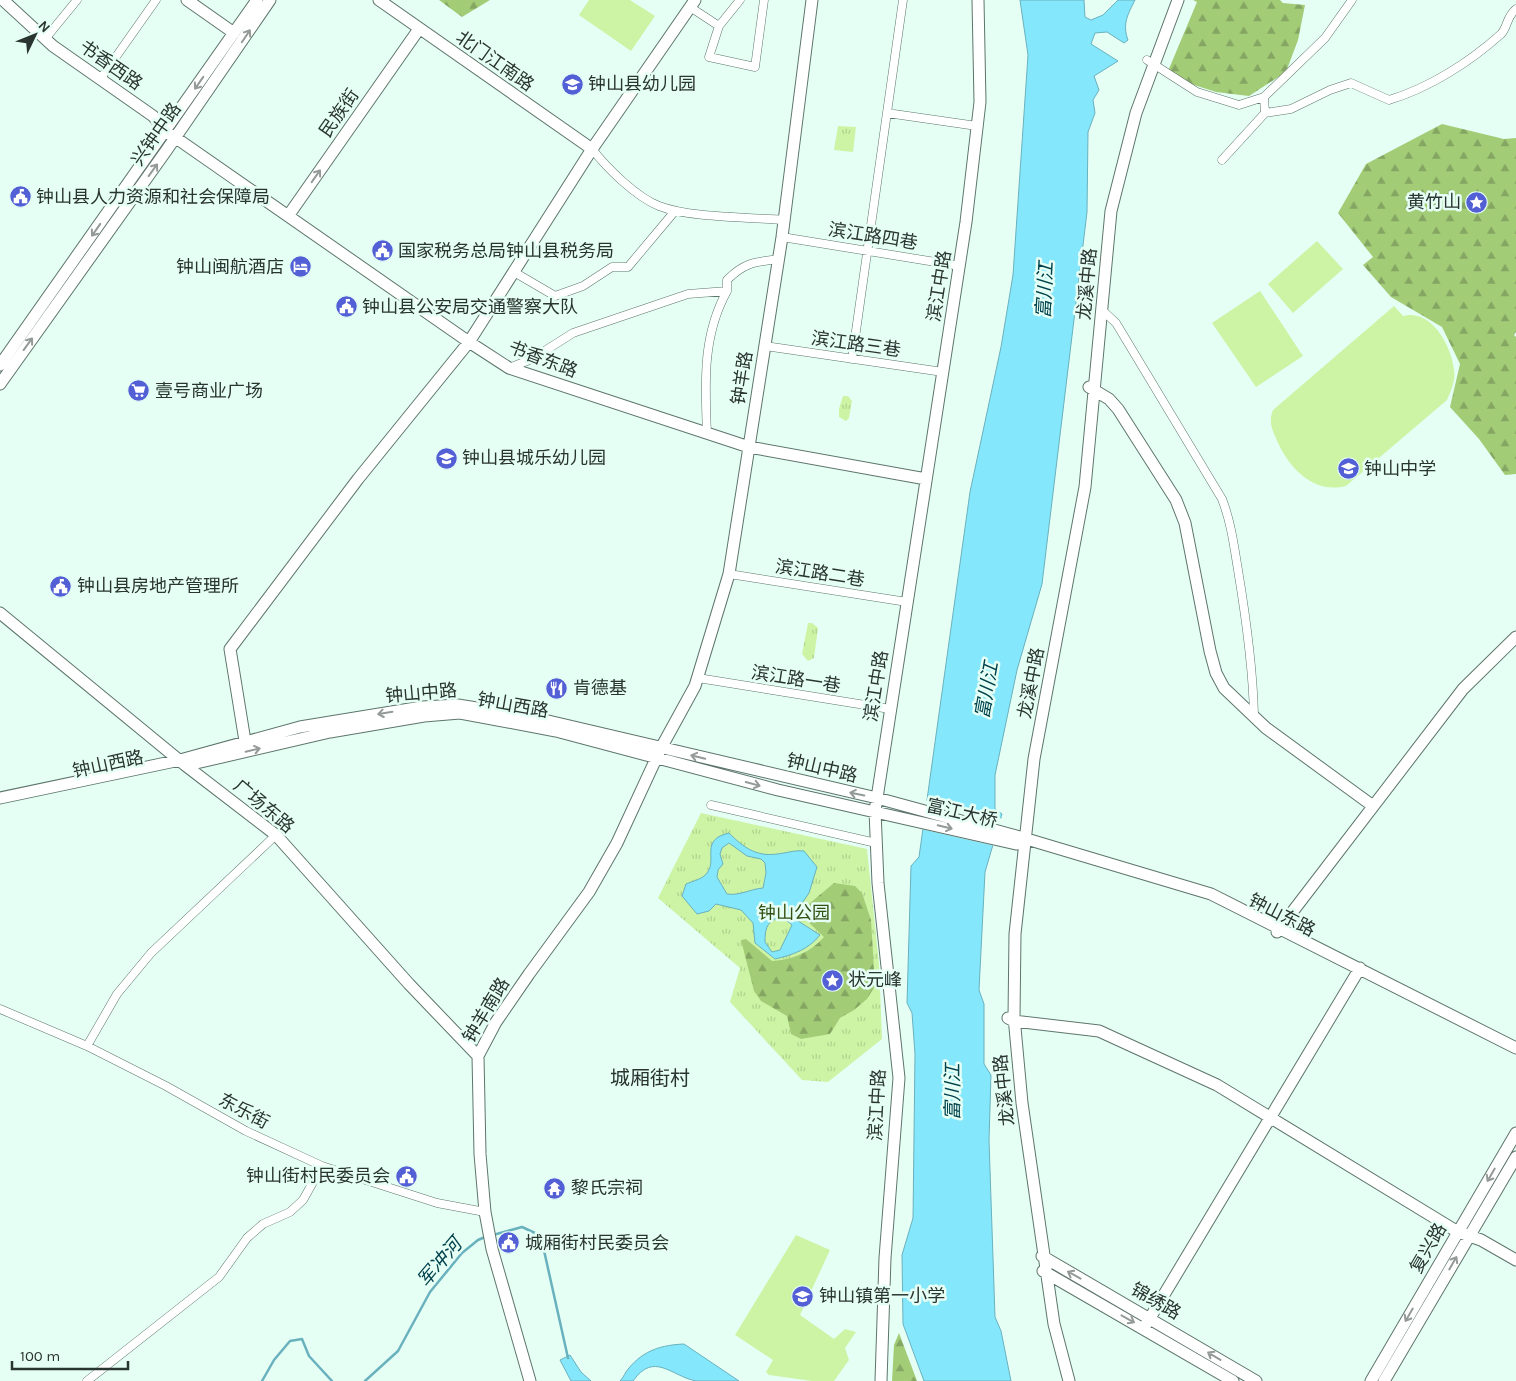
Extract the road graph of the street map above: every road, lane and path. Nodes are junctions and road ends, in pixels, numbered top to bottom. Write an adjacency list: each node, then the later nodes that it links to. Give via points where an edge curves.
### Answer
1 (4, 0): 21 (main road, 书香西路)
2 (77, 0): 21 (street)
3 (156, 0): 23 (street)
4 (187, 0): 20 (main road)
5 (257, 0): 20 (main road, 兴钟中路)
6 (270, 0): 28 (main road, 兴钟中路, one-way to 6)
7 (379, 0): 19 (main road, 北门江南路)
8 (740, 0): 18 (street)
9 (764, 0): 18 (street, via 755,67 709,57)
10 (812, 0): 33 (main road, 钟羊路)
11 (903, 0): 25 (street)
12 (978, 0): 27 (main road, 滨江中路, via 980,102)
13 (1170, 0): 22 (main road, 龙溪中路)
14 (1178, 0): 22 (main road, 龙溪中路)
15 (1352, 0): 24 (street, via 1325,38)
16 (692, 4): 18 (street); 29 (main road)
17 (1516, 9): 26 (street, via 1508,15 1503,32 1483,48 1462,64 1405,95 1389,100 1351,83 1291,108)
18 (719, 26)
19 (419, 29): 29 (main road, 北门江南路); 32 (main road, 民族街, one-way to 19)
20 (234, 33): 28 (main road, 兴钟中路, one-way to 28)
21 (45, 39): 23 (main road, 书香西路)
22 (1150, 63): 24 (street, via 1197,92 1239,105); 40 (main road, 龙溪中路, via 1113,202); 48 (main road, 龙溪中路, via 1128,110 1104,210)
23 (100, 78): 28 (main road, 书香西路, via 153,116)
24 (1264, 98): 26 (street)
25 (886, 113): 27 (street); 35 (street)
26 (1265, 113): 30 (street)
27 (977, 126): 37 (main road, 滨江中路)
28 (171, 134): 32 (main road, 书香东路); 44 (main road, 兴钟中路, one-way to 44); 47 (main road, 兴钟中路, one-way to 28)
29 (592, 149): 31 (street, via 611,172 657,205); 38 (main road)
30 (1222, 160)
31 (675, 211): 33 (street); 38 (street, via 628,267 612,267 583,286 555,296)
32 (288, 216): 41 (main road, 书香东路)
33 (784, 220): 34 (main road, 钟羊路)
34 (782, 236): 35 (street, 滨江路四巷); 36 (main road, 钟羊路)
35 (867, 250): 37 (street, 滨江路四巷); 43 (street)
36 (779, 259): 39 (street, via 751,262 739,268 727,280); 42 (main road, 钟羊路)
37 (960, 266): 46 (main road, 滨江中路)
38 (514, 272): 41 (main road)
39 (727, 291): 45 (street, via 688,294 572,333 532,359); 49 (street, via 717,309 707,349)
40 (1102, 310): 48 (main road, 龙溪中路); 58 (street, via 1116,323 1222,498 1229,516 1250,657)
41 (469, 342): 45 (main road, 书香东路); 59 (main road, via 358,479 230,649)
42 (765, 346): 43 (street, 滨江路三巷); 50 (main road, 钟羊路)
43 (852, 359): 46 (street, 滨江路三巷)
44 (0, 365)
45 (509, 368): 49 (main road, 书香东路)
46 (943, 372): 51 (main road, 滨江中路)
47 (0, 384)
48 (1091, 388): 58 (main road, via 1118,409 1176,500 1186,523 1216,673 1224,688); 71 (main road, 龙溪中路, via 1086,487 1034,759)
49 (707, 434): 50 (main road, 书香东路)
50 (749, 447): 51 (main road, 书香东路); 52 (main road, 钟羊路)
51 (926, 479): 53 (main road, 滨江中路)
52 (729, 574): 53 (street, 滨江路二巷); 56 (main road, 钟羊路)
53 (907, 602): 57 (main road, 滨江中路)
54 (0, 613): 61 (main road, 广场东路)
55 (1516, 637): 67 (main road, via 1463,689)
56 (698, 678): 57 (street, 滨江路一巷); 60 (main road, 钟羊路)
57 (890, 709): 63 (main road, 滨江中路)
58 (1254, 716): 67 (main road)
59 (245, 741): 60 (main road, 钟山中路, one-way to 59, via 527,716 458,705 422,707 302,727); 61 (main road, 钟山中路)
60 (659, 752): 61 (main road, 钟山西路, one-way to 60, via 330,732 460,713); 63 (main road, 钟山中路, one-way to 60); 68 (main road, 钟山西路, one-way to 68, via 778,790); 79 (main road, 钟羊南路, via 617,843 589,892 496,1022)
61 (182, 763): 62 (main road, 钟山中路); 64 (main road, 钟山西路); 70 (main road, 广场东路)
62 (0, 798)
63 (876, 798): 66 (main road, 钟山中路); 68 (main road, 滨江中路)
64 (0, 804)
65 (711, 805): 72 (street)
66 (904, 805): 71 (main road, 富江大桥)
67 (1373, 806): 73 (main road)
68 (875, 811): 69 (main road, 钟山西路); 72 (main road, 滨江中路)
69 (898, 816): 71 (main road, 富江大桥, one-way to 71)
70 (276, 835): 77 (street, via 151,953 117,994); 79 (main road, 广场东路, via 408,984)
71 (1023, 841): 73 (main road, 钟山东路, via 1211,894); 76 (main road, 龙溪中路, via 1008,933)
72 (876, 843): 95 (main road, 滨江中路, via 899,1078 885,1258)
73 (1278, 930): 74 (main road, 钟山东路)
74 (1359, 970): 78 (main road, 钟山东路); 80 (main road, 钟山东路); 81 (main road)
75 (0, 1009): 77 (street, 东乐街)
76 (1010, 1019): 81 (main road, via 1099,1031 1217,1085); 88 (main road, 龙溪中路, via 1014,1104)
77 (87, 1046): 84 (street, 东乐街, via 246,1131)
78 (1516, 1048)
79 (478, 1056): 85 (main road, 钟羊南路)
80 (1516, 1056)
81 (1271, 1117): 86 (main road); 91 (main road)
82 (1516, 1133): 86 (main road, 复兴路, one-way to 86)
83 (1516, 1157): 87 (main road, 复兴路)
84 (322, 1166): 85 (street, 东乐街, via 437,1203); 93 (street, via 303,1200 290,1212 263,1224 247,1238 220,1277)
85 (485, 1212): 94 (main road, 钟羊南路, via 492,1249)
86 (1458, 1232): 87 (main road); 100 (main road, 复兴路, one-way to 100)
87 (1470, 1235): 89 (main road); 101 (main road, 复兴路, one-way to 87)
88 (1041, 1256): 90 (main road, 龙溪中路); 91 (main road, 锦绣路, one-way to 88)
89 (1516, 1260)
90 (1044, 1272): 92 (main road, 锦绣路, one-way to 92); 96 (main road, 龙溪中路, via 1047,1325); 97 (main road, 龙溪中路)
91 (1150, 1318): 92 (main road); 99 (main road, 锦绣路, one-way to 91)
92 (1144, 1328): 98 (main road, 锦绣路)
93 (87, 1381)
94 (530, 1381)
95 (881, 1381)
96 (1061, 1381)
97 (1069, 1381)
98 (1233, 1381)
99 (1256, 1381)
100 (1371, 1381)
101 (1384, 1381)

